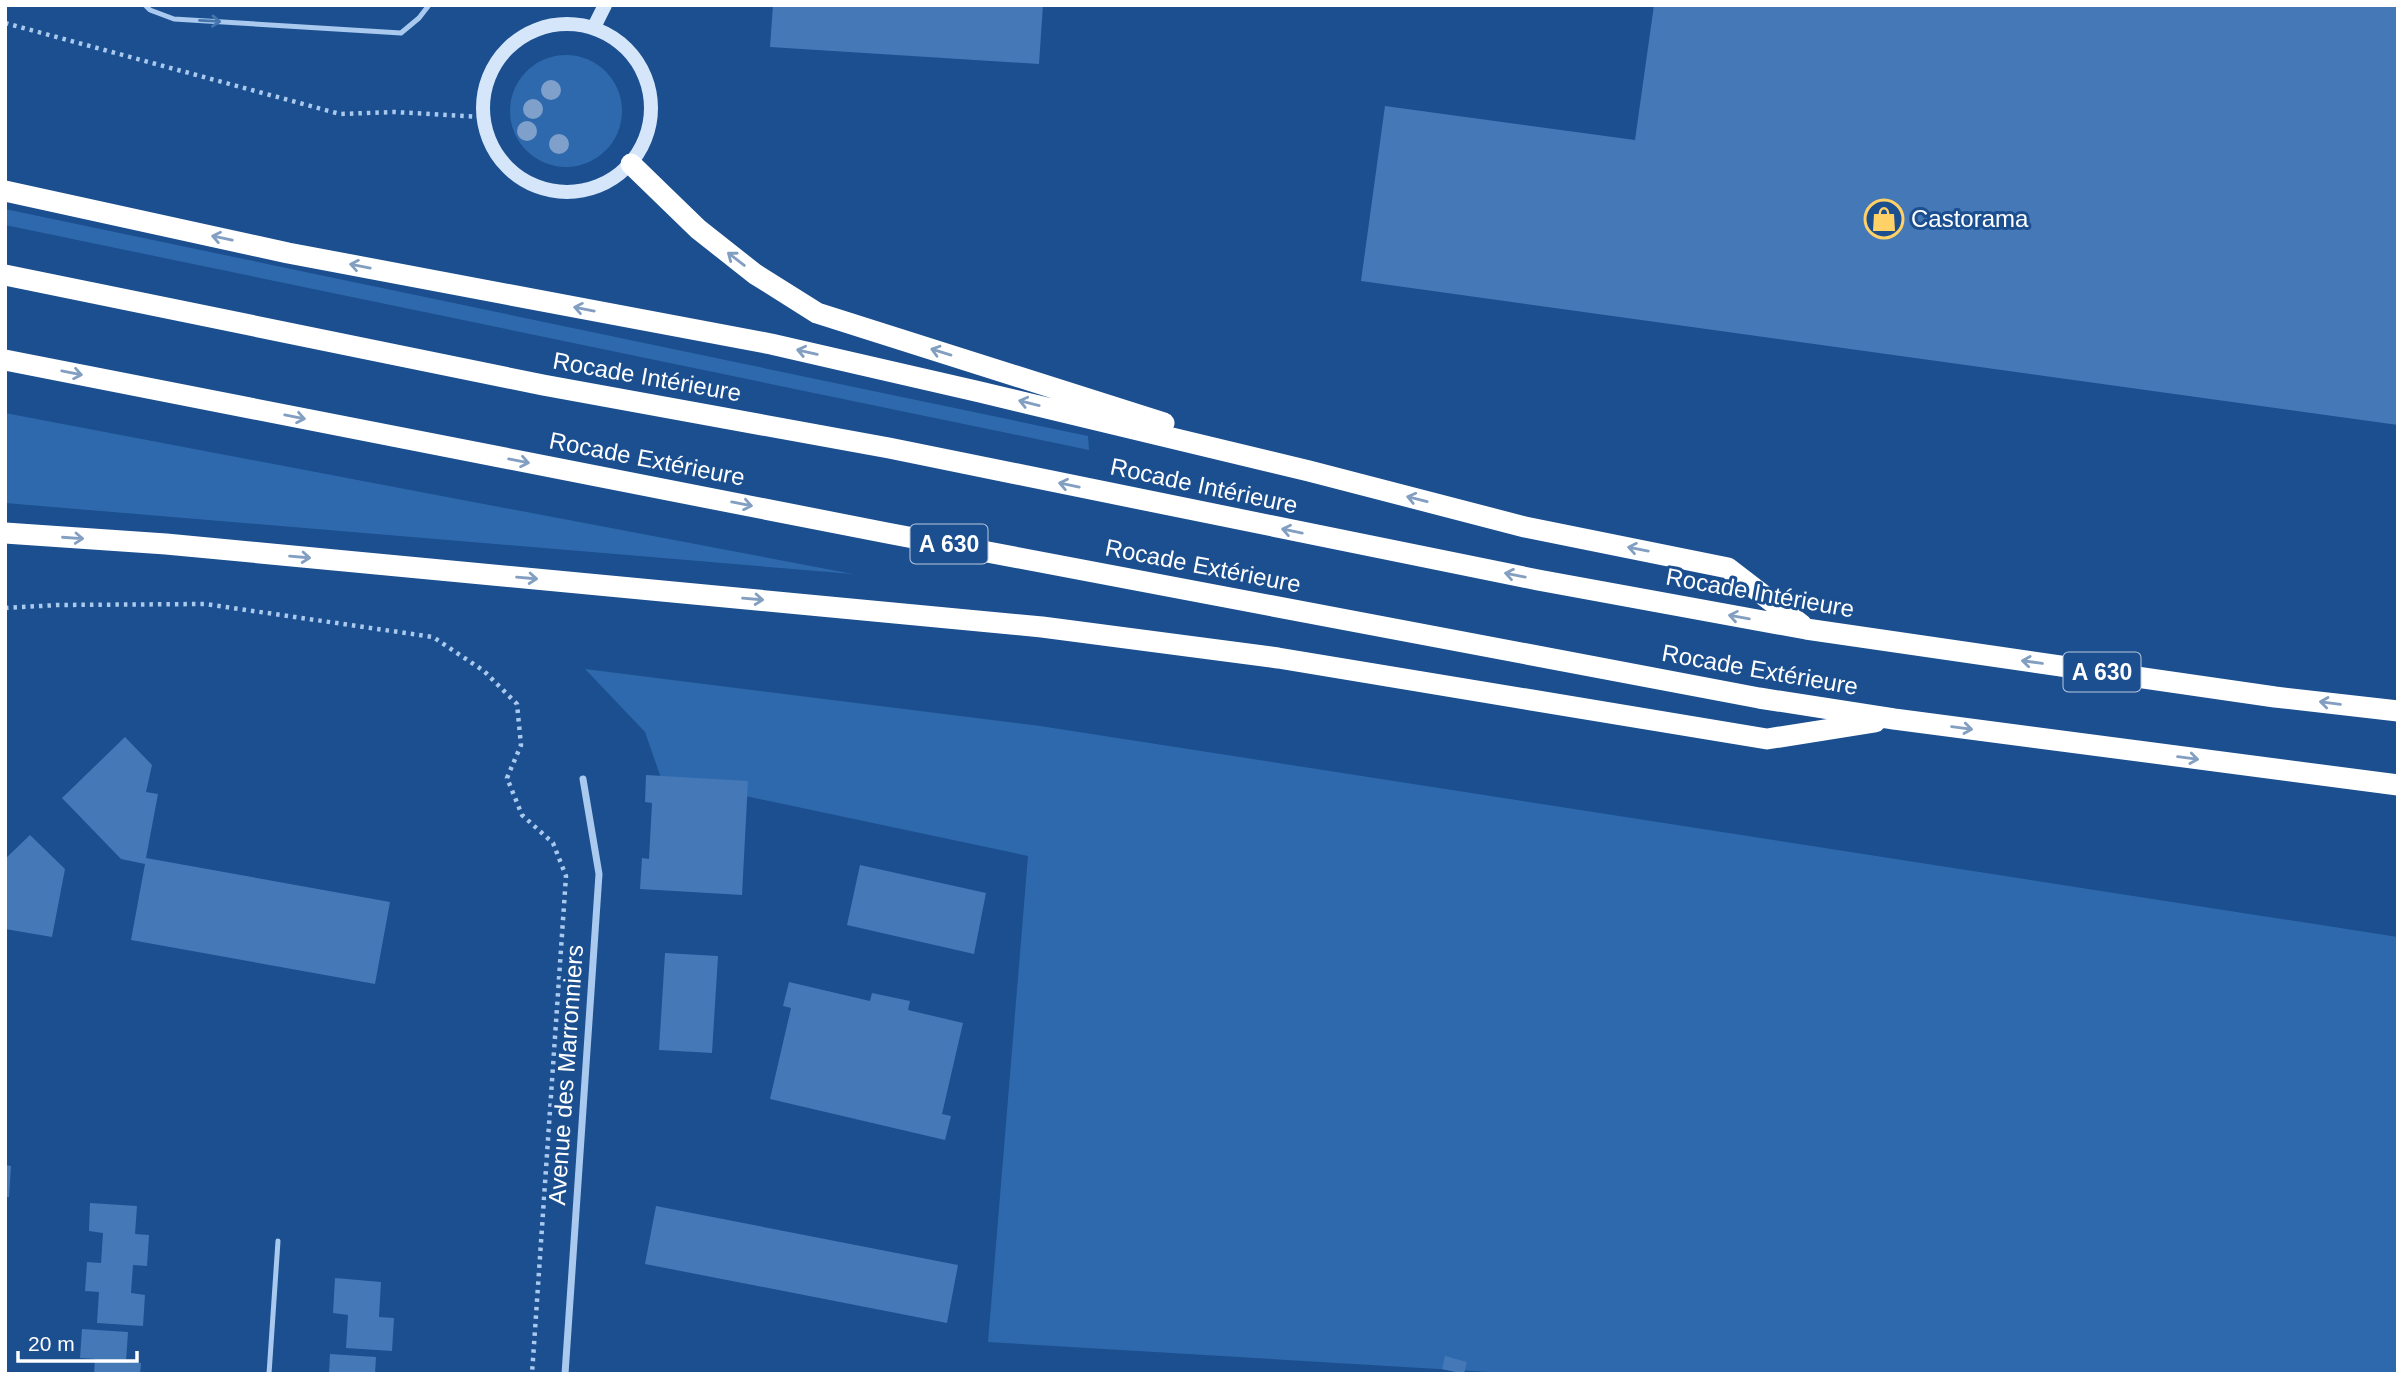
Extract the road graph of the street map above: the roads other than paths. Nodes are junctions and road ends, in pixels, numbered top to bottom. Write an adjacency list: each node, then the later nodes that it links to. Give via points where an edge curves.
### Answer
1 (145, 5): 2 (lane, one-way to 2, via 174,19 401,33)
2 (429, 5)
3 (605, 5): 4 (main road)
4 (594, 27): 5 (main road, via 620,41 638,61 650,86 652,114 646,141); 5 (main road, via 557,24 514,41 495,63 485,89 483,117 491,145 507,168 531,184 557,192 584,191 610,182)
5 (631, 164): 9 (highway, one-way to 5, via 817,313 755,274 698,229)
6 (5, 191): 9 (highway, one-way to 6, via 771,344 288,253)
7 (5, 275): 11 (highway, Rocade Intérieure / A 630, one-way to 7, via 1511,575 889,448 543,385)
8 (5, 360): 13 (highway, Rocade Extérieure / A 630, one-way to 13, via 942,543)
9 (1309, 471): 11 (highway, one-way to 9, via 1728,568 1525,527)
10 (5, 533): 13 (highway, one-way to 13, via 166,544 1042,627 1278,658 1767,739)
11 (1806, 629): 12 (highway, Rocade Intérieure / A 630, one-way to 11)
12 (2398, 711)
13 (1894, 719): 15 (highway, Rocade Extérieure / A 630, one-way to 15)
14 (583, 779): 18 (street, Avenue des Marronniers, via 599,874)
15 (2398, 785)
16 (278, 1241): 17 (lane)
17 (269, 1374)
18 (565, 1374)

